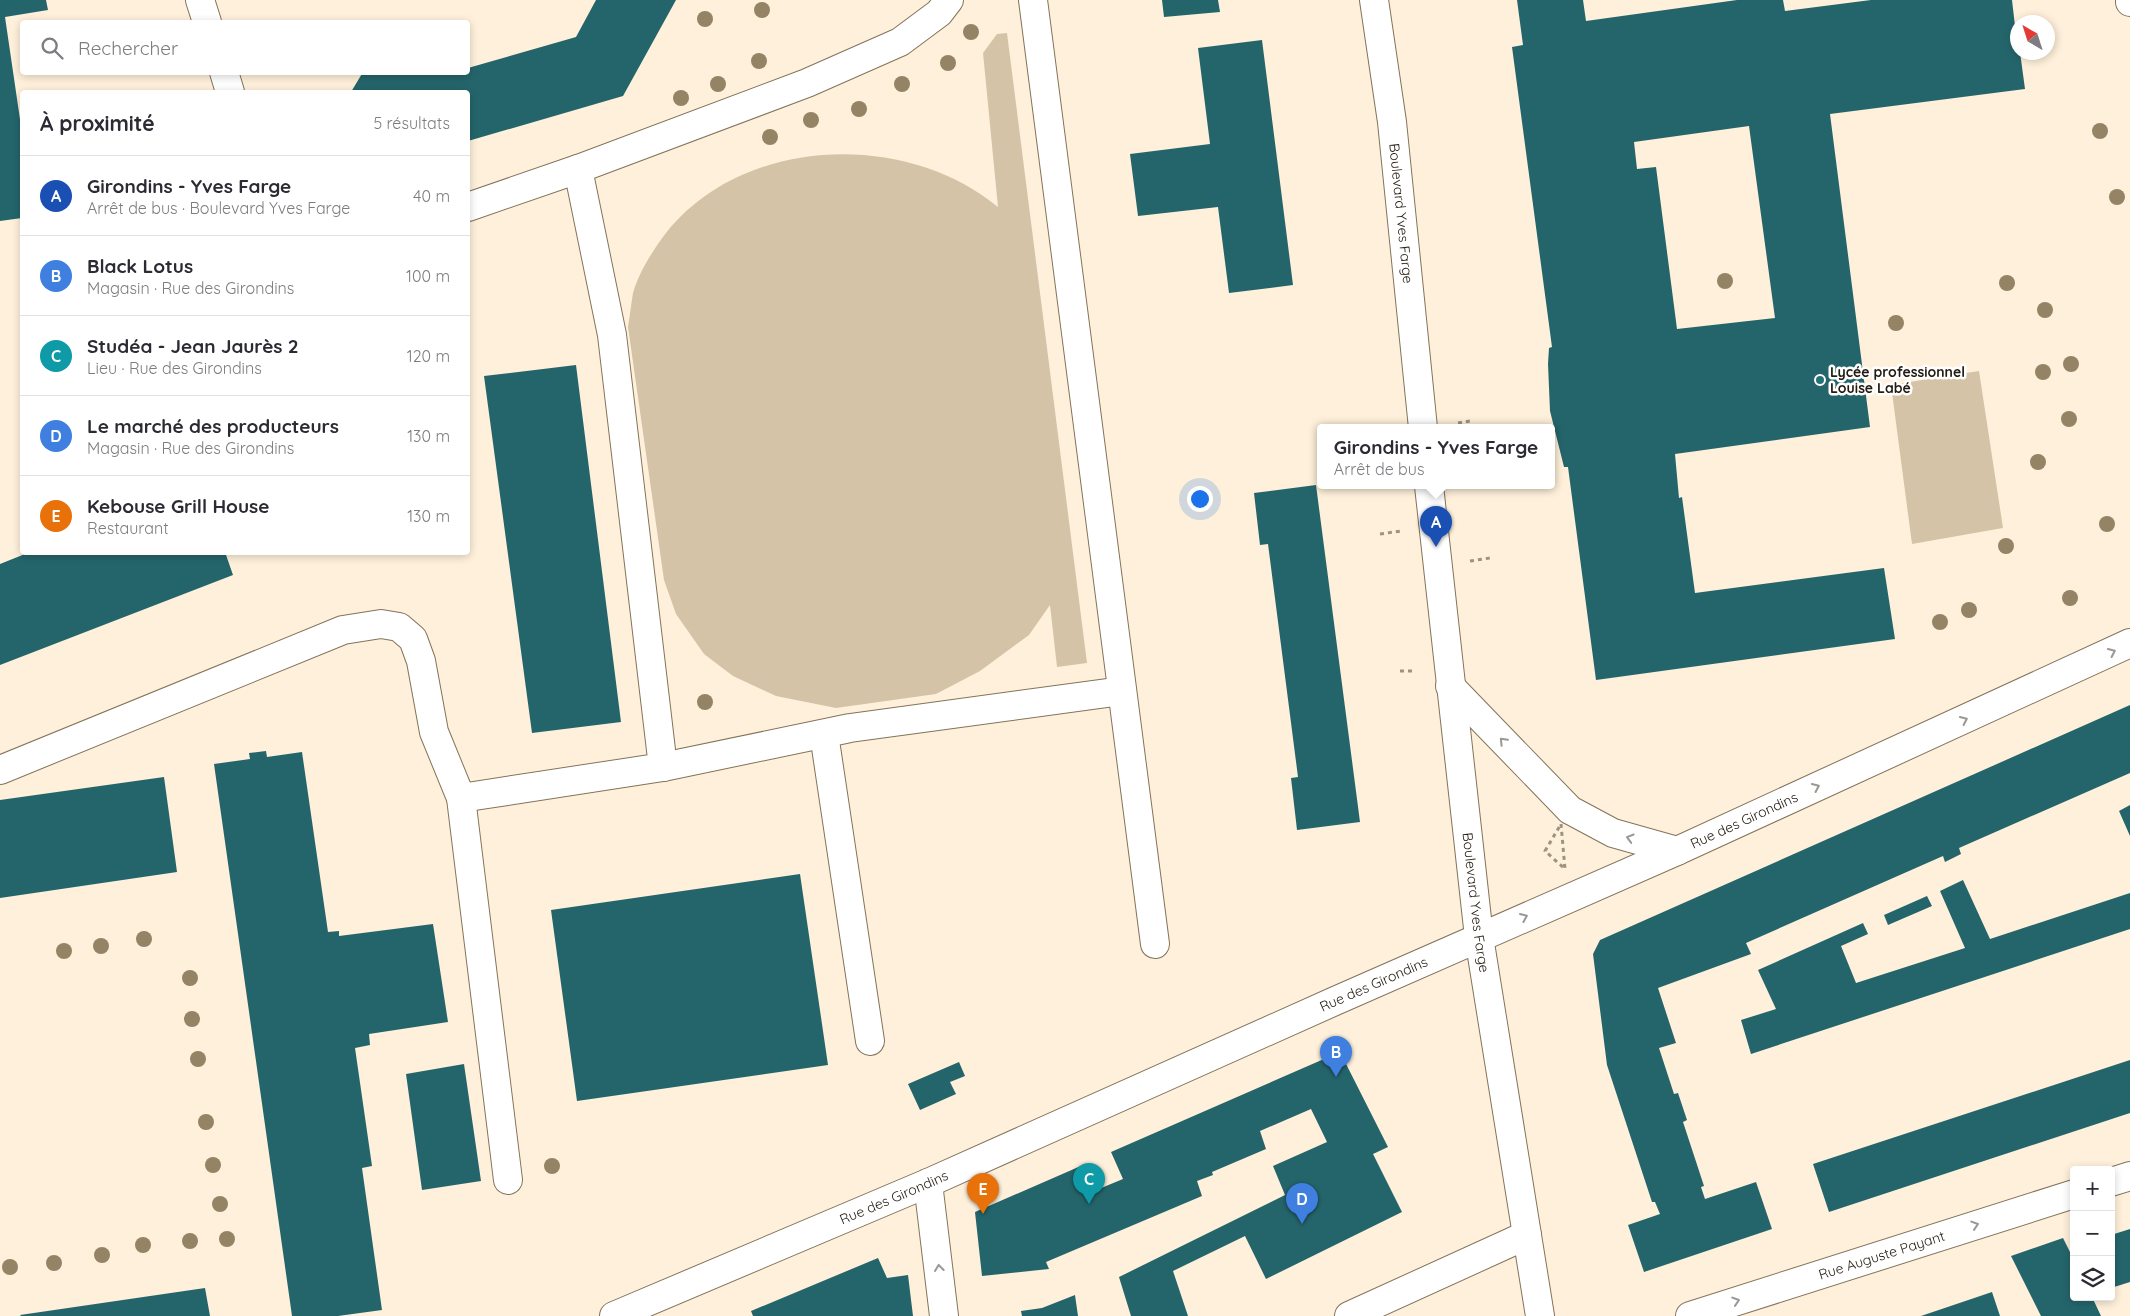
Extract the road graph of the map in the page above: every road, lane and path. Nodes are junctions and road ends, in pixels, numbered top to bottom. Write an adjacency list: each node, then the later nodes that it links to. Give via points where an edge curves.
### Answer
1 (200, 0): 5 (street)
2 (949, 0): 8 (street, via 939,12 900,42 807,83)
3 (1033, 0): 14 (street)
4 (1374, 0): 10 (street, Boulevard Yves Farge, via 1392,122)
5 (206, 20)
6 (225, 75): 7 (street)
7 (229, 90)
8 (578, 169): 9 (street); 16 (street, via 612,336)
9 (470, 206)
10 (1423, 424)
11 (1429, 489): 13 (street, Boulevard Yves Farge)
12 (2130, 643): 20 (street, Rue des Girondins, one-way to 12)
13 (1450, 686): 20 (street, one-way to 13, via 1613,833 1570,810); 21 (street, Boulevard Yves Farge)
14 (1122, 691): 15 (street); 22 (street)
15 (824, 734): 16 (street); 23 (street)
16 (663, 768): 18 (street)
17 (0, 770): 18 (street, via 343,630 381,624 399,627 414,638 434,732)
18 (461, 798): 25 (street)
19 (1545, 851): 19 (path, via 1553,838 1561,824 1565,869)
20 (1677, 851): 21 (street, Rue des Girondins, one-way to 20)
21 (1479, 937): 27 (street, Rue des Girondins); 29 (street, Boulevard Yves Farge)
22 (1155, 944)
23 (870, 1041)
24 (2130, 1176): 26 (street)
25 (508, 1180)
26 (2115, 1181)
27 (928, 1183): 30 (street, Rue des Girondins); 31 (street, one-way to 27)
28 (2070, 1195): 34 (street, Rue Auguste Payant, one-way to 28)
29 (1527, 1235): 32 (street); 33 (street, Boulevard Yves Farge)
30 (614, 1316)
31 (944, 1316)
32 (1349, 1316)
33 (1540, 1316)
34 (1690, 1316)

